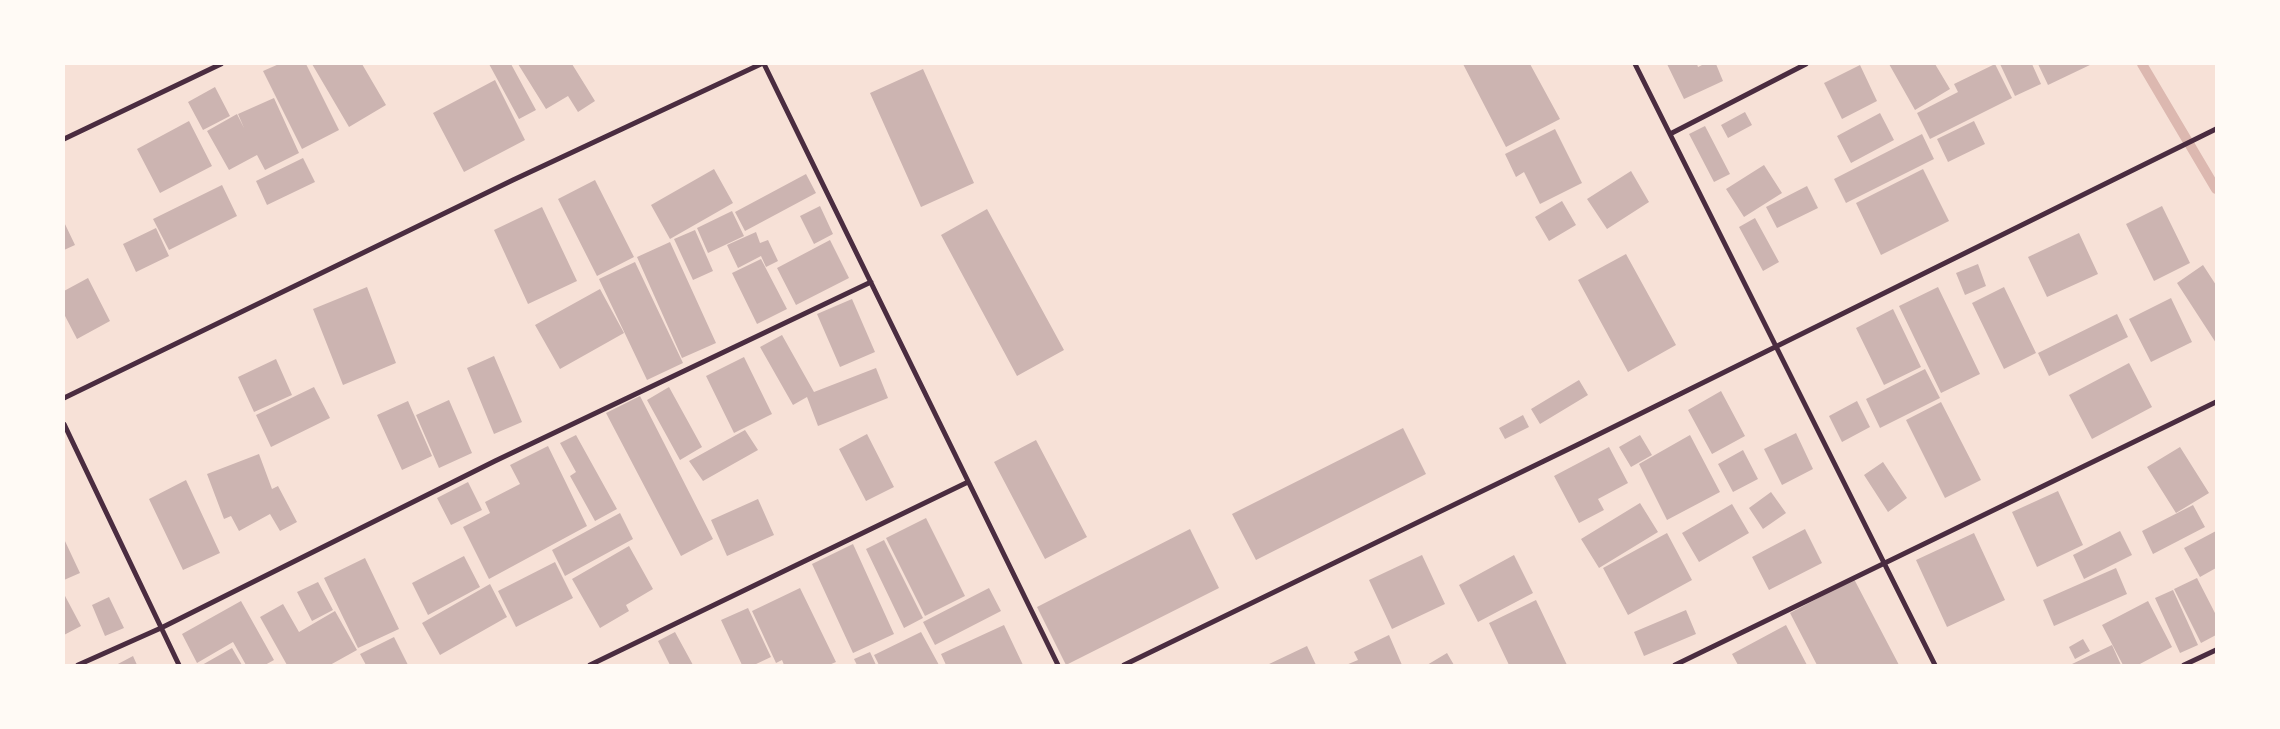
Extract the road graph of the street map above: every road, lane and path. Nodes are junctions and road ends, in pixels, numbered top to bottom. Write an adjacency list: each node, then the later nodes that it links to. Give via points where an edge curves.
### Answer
1 (221, 64): 8 (street)
2 (760, 64): 11 (street)
3 (764, 64): 9 (street)
4 (1635, 64): 7 (street)
5 (1806, 64): 7 (street)
6 (2216, 129): 10 (street)
7 (1670, 134): 10 (street)
8 (64, 139)
9 (871, 282): 14 (street); 16 (street, via 495,462)
10 (1776, 347): 15 (street); 22 (street)
11 (64, 398)
12 (2216, 402): 15 (street)
13 (64, 424): 16 (street)
14 (968, 482): 20 (street); 21 (street)
15 (1884, 564): 23 (street); 24 (street)
16 (161, 628): 18 (street); 19 (street)
17 (2216, 650): 25 (street)
18 (78, 665)
19 (180, 665)
20 (590, 665)
21 (1058, 665)
22 (1124, 665)
23 (1675, 665)
24 (1935, 665)
25 (2184, 665)

